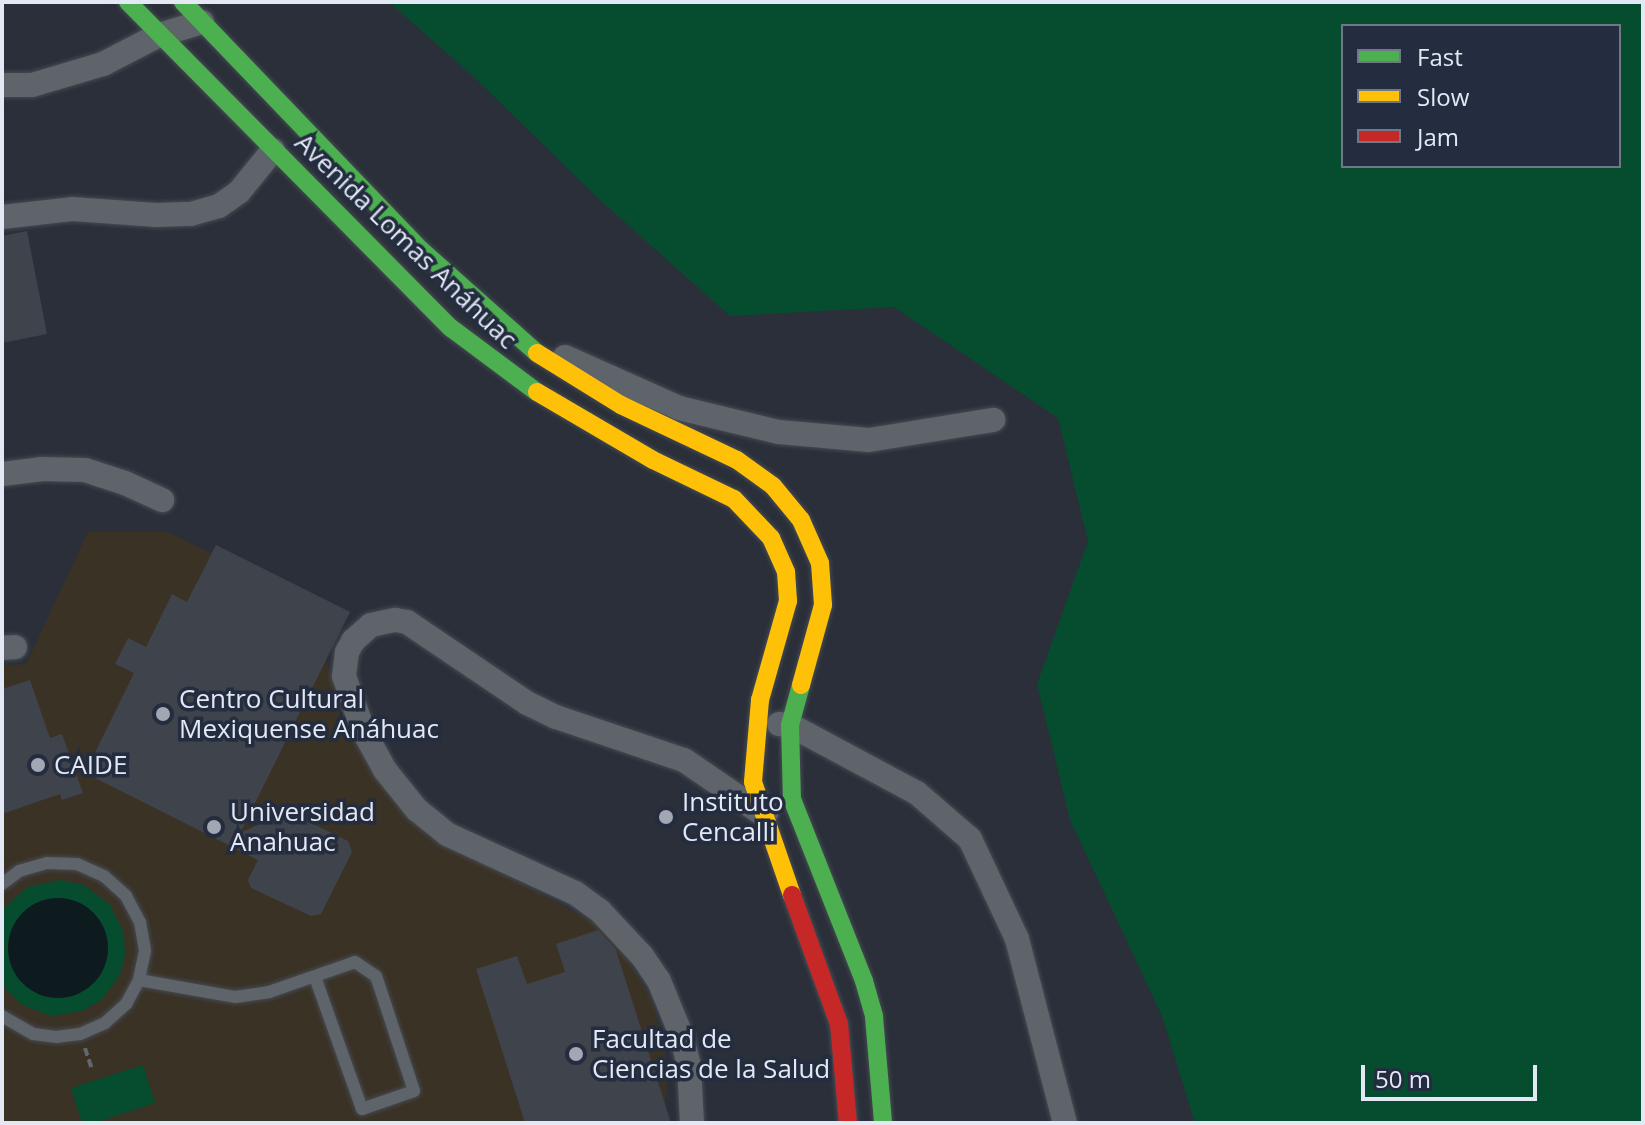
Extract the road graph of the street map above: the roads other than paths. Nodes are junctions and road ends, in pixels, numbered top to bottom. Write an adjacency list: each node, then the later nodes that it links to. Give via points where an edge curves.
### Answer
1 (128, 2): 4 (main road, Avenida Lomas Anáhuac)
2 (183, 2): 3 (main road, Avenida Lomas Anáhuac)
3 (202, 22): 4 (street); 8 (main road, Avenida Lomas Anáhuac, via 421,250)
4 (159, 35): 5 (street, via 103,64 32,85); 6 (main road, Avenida Lomas Anáhuac)
5 (2, 85)
6 (273, 150): 7 (street, via 239,192 219,206 191,214 72,209); 12 (main road, Avenida Lomas Anáhuac, via 451,328 512,376 603,434 719,490 760,523 780,555 788,601)
7 (2, 217)
8 (543, 359): 9 (street, via 568,357 679,408 779,432 869,440); 13 (main road, Avenida Lomas Anáhuac, via 621,405 737,460 773,486 801,520 820,563 823,605)
9 (993, 420)
10 (2, 474): 11 (street, via 85,470)
11 (162, 500)
12 (756, 721): 13 (street); 15 (main road, Avenida Lomas Anáhuac, via 753,782)
13 (790, 725): 14 (main road, Avenida Lomas Anáhuac); 23 (street, via 917,793 970,839 1017,939)
14 (792, 799): 15 (street); 22 (main road, Avenida Lomas Anáhuac, via 874,1017)
15 (763, 814): 20 (street, via 684,760 527,703 407,622 371,625 347,652 344,676 363,730 385,770 417,810 447,834 575,893 600,911 642,956 673,1009 682,1037); 21 (main road, Avenida Lomas Anáhuac, via 833,1002)
16 (2, 884): 18 (lane, via 19,871 47,863 77,864 104,876 126,896 140,922 145,951)
17 (315, 977): 17 (lane, via 362,1109 414,1091 376,976 355,962); 18 (lane, via 235,997)
18 (139, 980): 19 (lane, via 126,1004 105,1023 80,1034 33,1034)
19 (2, 1016)
20 (692, 1123)
21 (848, 1123)
22 (883, 1123)
23 (1065, 1123)

